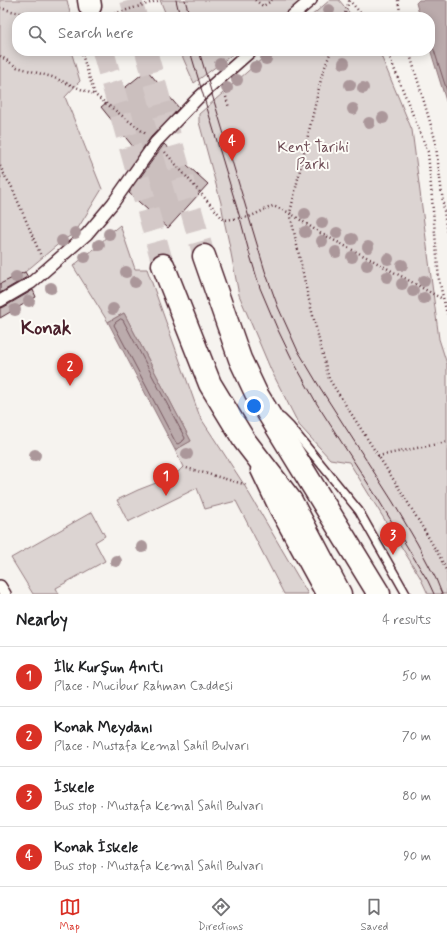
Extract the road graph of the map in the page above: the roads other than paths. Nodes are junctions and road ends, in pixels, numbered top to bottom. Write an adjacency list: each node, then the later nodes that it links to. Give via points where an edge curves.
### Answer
1 (311, 0): 2 (street)
2 (297, 12)
3 (245, 56): 6 (street, via 198,98 156,142 113,203 87,234 30,283)
4 (204, 256): 7 (main road, via 240,359)
5 (163, 265): 8 (main road, via 210,384)
6 (0, 301)
7 (256, 393): 13 (main road); 14 (lane, via 290,426 359,511)
8 (244, 440): 11 (street, via 277,510); 12 (main road, via 291,501)
9 (0, 586): 10 (street)
10 (5, 594)
11 (323, 594)
12 (340, 594)
13 (379, 594)
14 (406, 594)

